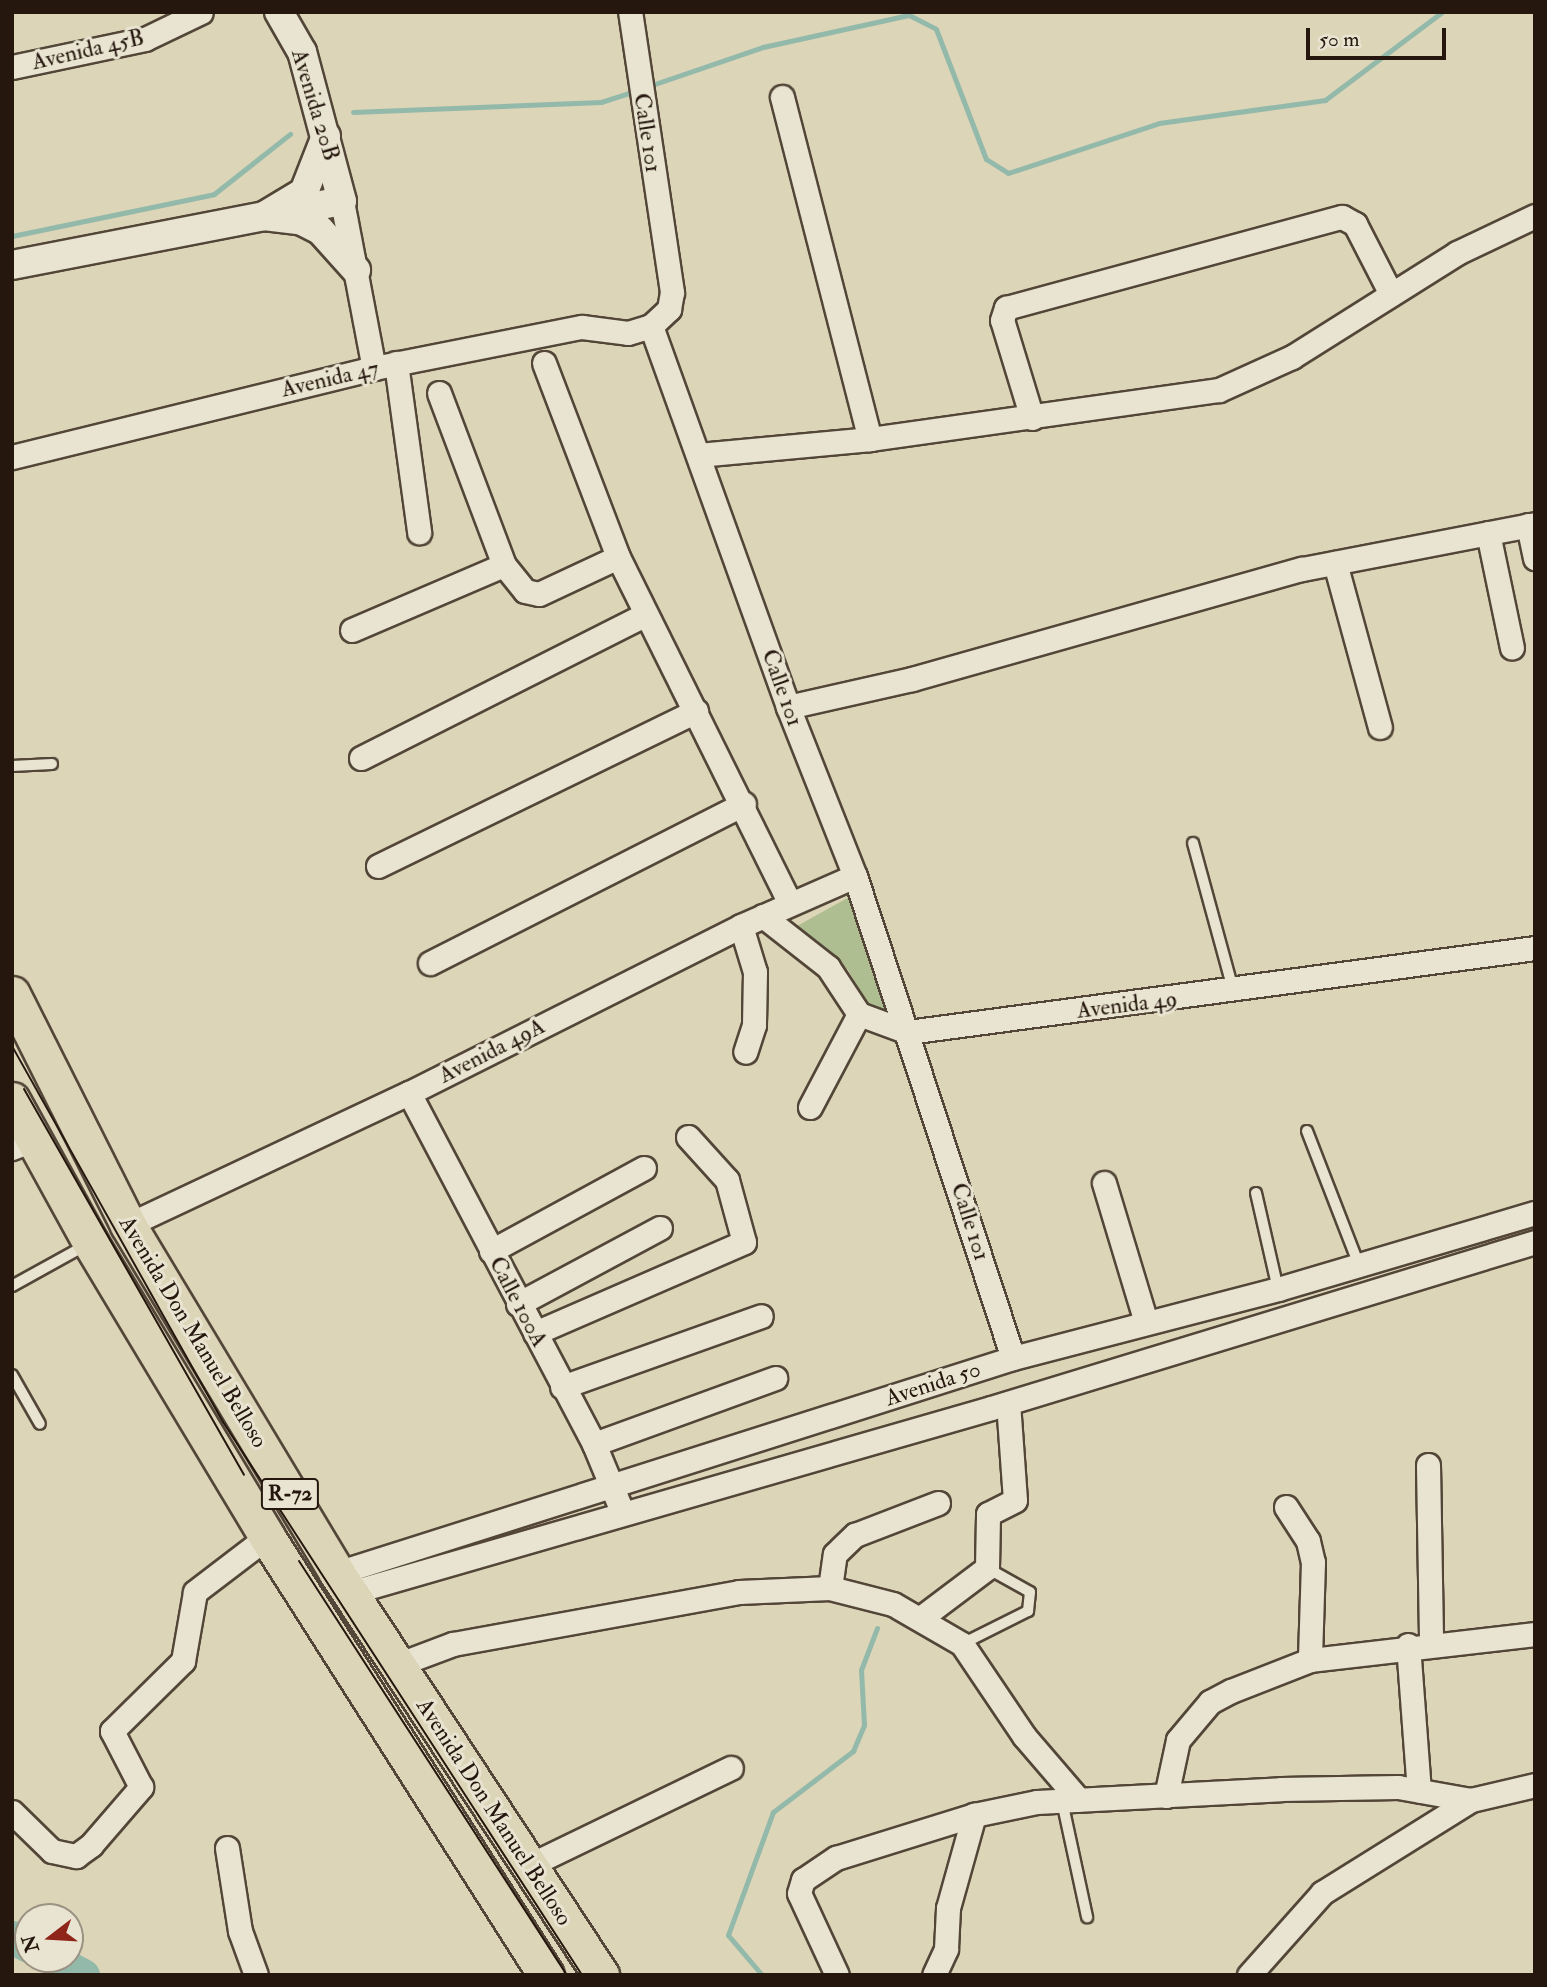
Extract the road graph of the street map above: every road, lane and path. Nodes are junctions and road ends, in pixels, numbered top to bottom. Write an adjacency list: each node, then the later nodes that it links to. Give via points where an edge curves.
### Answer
1 (279, 12): 6 (street, Avenida 20B, via 302,52)
2 (631, 12): 13 (street, Calle 101, via 672,292 669,309)
3 (187, 15): 4 (street, Avenida 45B, via 145,39)
4 (12, 67)
5 (782, 97): 18 (street)
6 (327, 134): 7 (street, Avenida 20B); 8 (street, via 304,192)
7 (342, 201): 8 (street); 11 (street)
8 (264, 216): 10 (street); 11 (street, via 302,221 320,230)
9 (1535, 216): 12 (street, via 1457,253)
10 (12, 265)
11 (356, 270): 15 (street)
12 (1391, 294): 17 (street, via 1236,385); 17 (street, via 1355,224 1342,216 1006,308 1002,320)
13 (651, 326): 15 (street, Avenida 47, via 628,333 582,327); 19 (street, Calle 101)
14 (544, 363): 24 (street)
15 (385, 366): 20 (street, Avenida 47); 22 (street)
16 (439, 393): 27 (street)
17 (1032, 418): 18 (street)
18 (870, 439): 19 (street)
19 (699, 455): 31 (street, Calle 101)
20 (12, 457)
21 (1532, 524): 23 (street); 25 (street)
22 (419, 532)
23 (1488, 533): 26 (street); 30 (street)
24 (618, 556): 27 (street, via 539,594 525,591); 28 (street)
25 (1535, 558)
26 (1335, 563): 31 (street, via 912,679); 33 (street)
27 (504, 565): 29 (street)
28 (646, 614): 32 (street); 34 (street)
29 (352, 630)
30 (1513, 648)
31 (788, 707): 40 (street, Calle 101)
32 (696, 711): 37 (street); 39 (street)
33 (1380, 727)
34 (361, 758)
35 (52, 764): 36 (lane)
36 (12, 766)
37 (744, 804): 41 (street); 45 (street)
38 (1193, 843): 46 (lane)
39 (378, 866)
40 (855, 876): 41 (street, Avenida 49A); 49 (street, Calle 101)
41 (790, 904): 42 (street, Avenida 49A)
42 (763, 916): 43 (street, Avenida 49A); 48 (street, via 828,967)
43 (741, 926): 50 (street, via 755,972 754,1025); 51 (street, Avenida 49A)
44 (1535, 948): 46 (street, Avenida 49)
45 (430, 963)
46 (1234, 992): 49 (street, Avenida 49)
47 (12, 994): 61 (main road, Avenida Don Manuel Belloso / R-72)
48 (859, 1014): 49 (street, Avenida 49); 53 (street)
49 (908, 1032): 73 (street, Calle 101)
50 (745, 1052)
51 (409, 1093): 61 (street, Avenida 49A); 65 (street, Calle 100A)
52 (12, 1100): 56 (main road, Avenida Don Manuel Belloso / R-72)
53 (810, 1107)
54 (1307, 1130): 66 (lane)
55 (688, 1137): 72 (street, via 727,1180 744,1242)
56 (23, 1144): 63 (main road, Avenida Don Manuel Belloso / R-72)
57 (644, 1168): 65 (street)
58 (1104, 1183): 71 (street)
59 (1256, 1193): 68 (lane)
60 (1535, 1213): 66 (street, Avenida 50)
61 (128, 1225): 87 (main road, Avenida Don Manuel Belloso / R-72)
62 (660, 1228): 69 (street)
63 (90, 1242): 67 (lane); 85 (main road, Avenida Don Manuel Belloso / R-72)
64 (1535, 1242): 77 (street, Avenida 50)
65 (491, 1251): 69 (street, Calle 100A)
66 (1359, 1265): 68 (street, Avenida 50)
67 (12, 1286)
68 (1278, 1290): 71 (street, Avenida 50)
69 (519, 1304): 72 (street, Calle 100A)
70 (761, 1316): 76 (street)
71 (1146, 1322): 73 (street, Avenida 50)
72 (535, 1333): 76 (street, Calle 100A)
73 (1013, 1358): 81 (street, Avenida 50)
74 (12, 1375): 78 (lane)
75 (775, 1378): 79 (street)
76 (562, 1387): 79 (street, Calle 100A)
77 (1008, 1403): 84 (street, Avenida 50); 86 (street, via 1017,1494 988,1514)
78 (40, 1424)
79 (594, 1444): 81 (street, Calle 100A)
80 (1428, 1465): 92 (street)
81 (615, 1489): 84 (street, Calle 100A); 87 (street, Avenida 50)
82 (938, 1503): 88 (street, via 855,1535 835,1554)
83 (1286, 1507): 93 (street, via 1308,1541 1312,1562)
84 (622, 1514): 87 (street, Avenida 50)
85 (267, 1537): 101 (street, via 195,1592 183,1661 112,1731 141,1787 91,1845 76,1856 52,1851); 107 (main road, Avenida Don Manuel Belloso / R-72)
86 (987, 1568): 89 (street); 91 (lane, via 1030,1592 1028,1611)
87 (343, 1583): 94 (main road, Avenida Don Manuel Belloso / R-72)
88 (830, 1588): 89 (street); 94 (street, via 739,1592 453,1644)
89 (922, 1617): 91 (street)
90 (1535, 1634): 92 (street)
91 (962, 1644): 99 (street)
92 (1420, 1644): 93 (street); 97 (street)
93 (1310, 1660): 98 (street, via 1210,1702 1178,1740)
94 (397, 1665): 104 (main road, Avenida Don Manuel Belloso / R-72)
95 (731, 1768): 104 (street)
96 (1535, 1785): 100 (street)
97 (1419, 1791): 98 (street, via 1281,1789); 100 (street)
98 (1166, 1796): 99 (street)
99 (1071, 1800): 102 (street); 105 (lane)
100 (1471, 1800): 111 (street, via 1322,1893)
101 (12, 1812)
102 (974, 1815): 109 (street, via 836,1858 803,1880 799,1893); 110 (street, via 948,1908 946,1950)
103 (227, 1848): 106 (street, via 240,1931)
104 (530, 1865): 108 (main road, Avenida Don Manuel Belloso / R-72)
105 (1087, 1917)
106 (256, 1975)
107 (546, 1975)
108 (601, 1975)
109 (837, 1975)
110 (934, 1975)
111 (1249, 1975)

